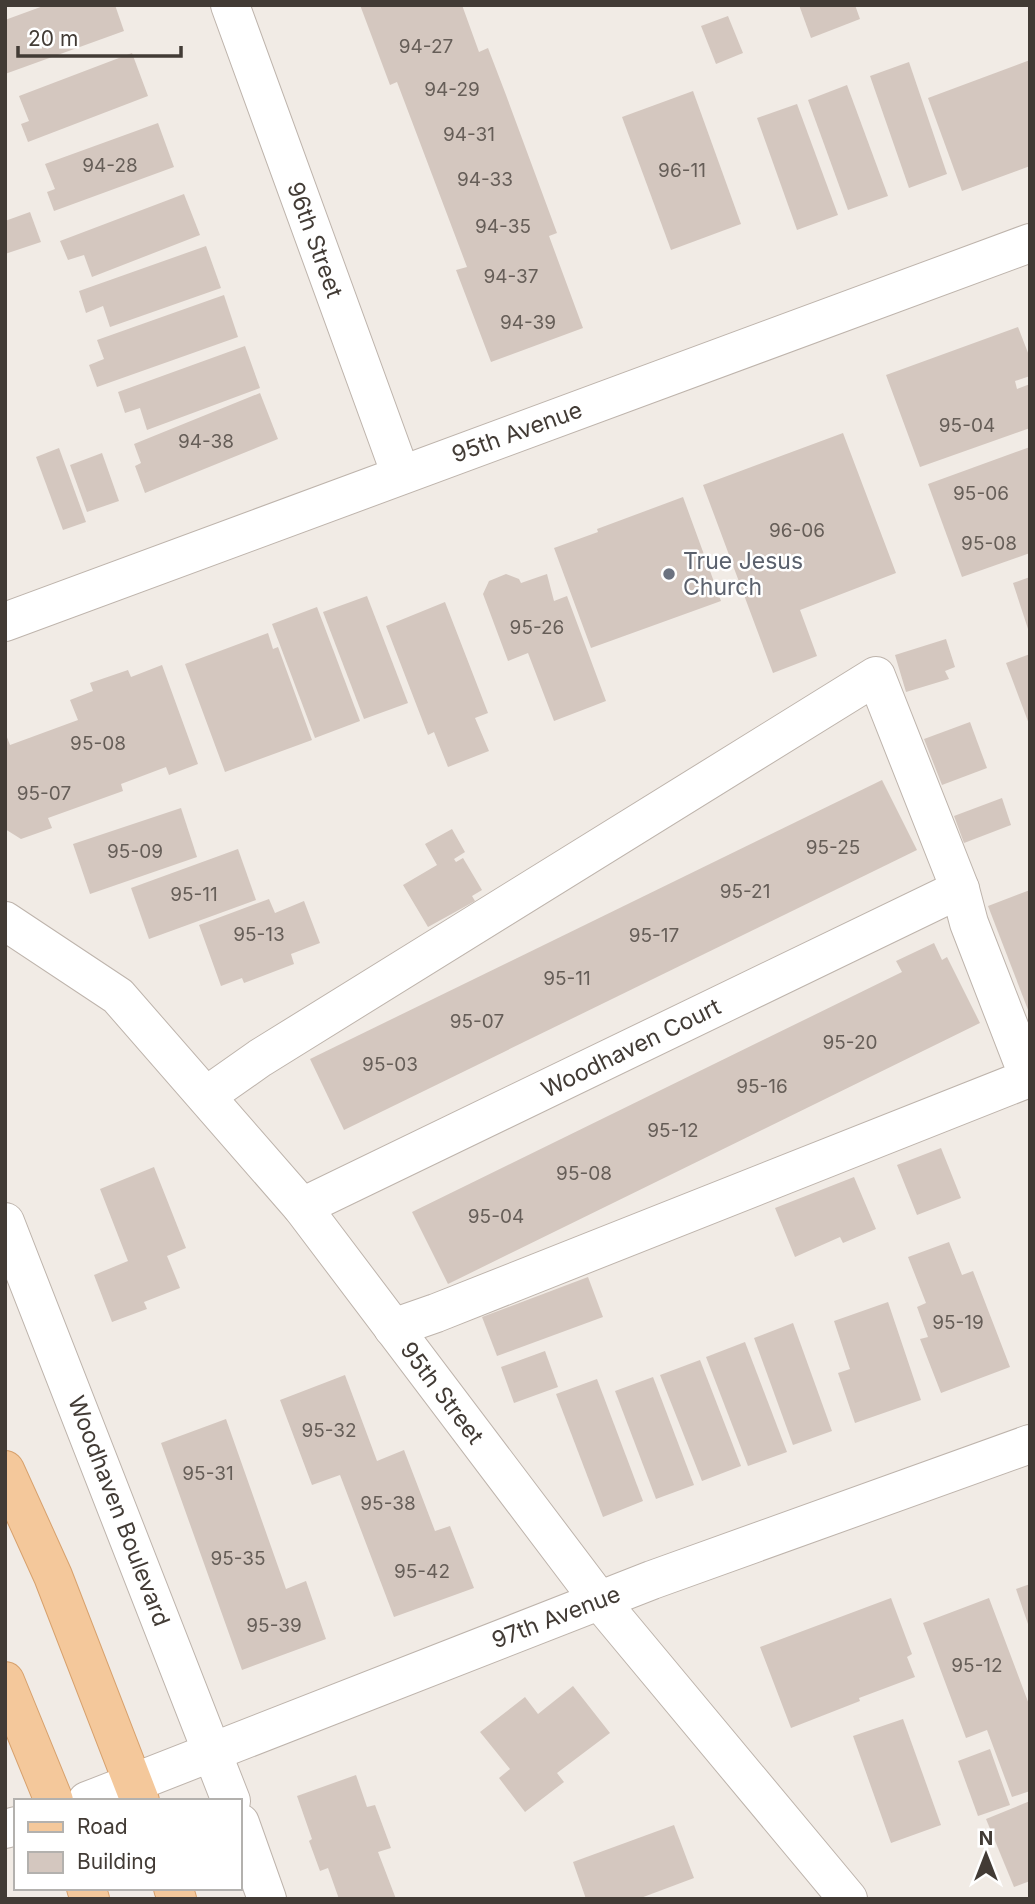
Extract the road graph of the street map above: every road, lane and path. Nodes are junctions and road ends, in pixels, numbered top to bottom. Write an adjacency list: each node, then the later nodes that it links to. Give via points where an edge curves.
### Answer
1 (230, 5): 3 (street, 96th Street)
2 (1030, 243): 3 (street, 95th Avenue)
3 (401, 475): 4 (street, 95th Avenue)
4 (5, 622)
5 (960, 889): 7 (street, via 876,676 260,1058); 8 (street, Woodhaven Court); 10 (street, via 1029,1078)
6 (5, 921): 7 (street, 95th Street, via 118,996)
7 (206, 1096): 8 (street, 95th Street)
8 (302, 1207): 10 (street, 95th Street)
9 (5, 1222): 15 (street, Woodhaven Boulevard)
10 (393, 1328): 13 (street, 95th Street)
11 (1030, 1444): 13 (street, 97th Avenue)
12 (5, 1470): 16 (main road, via 53,1576)
13 (600, 1600): 15 (street, 97th Avenue); 22 (street, 95th Street)
14 (5, 1681): 17 (main road)
15 (213, 1751): 16 (street, 97th Avenue); 19 (street, Woodhaven Boulevard)
16 (136, 1792): 18 (street, 97th Avenue)
17 (53, 1799)
18 (98, 1799)
19 (231, 1799)
20 (242, 1829): 21 (street)
21 (267, 1899)
22 (848, 1899)

